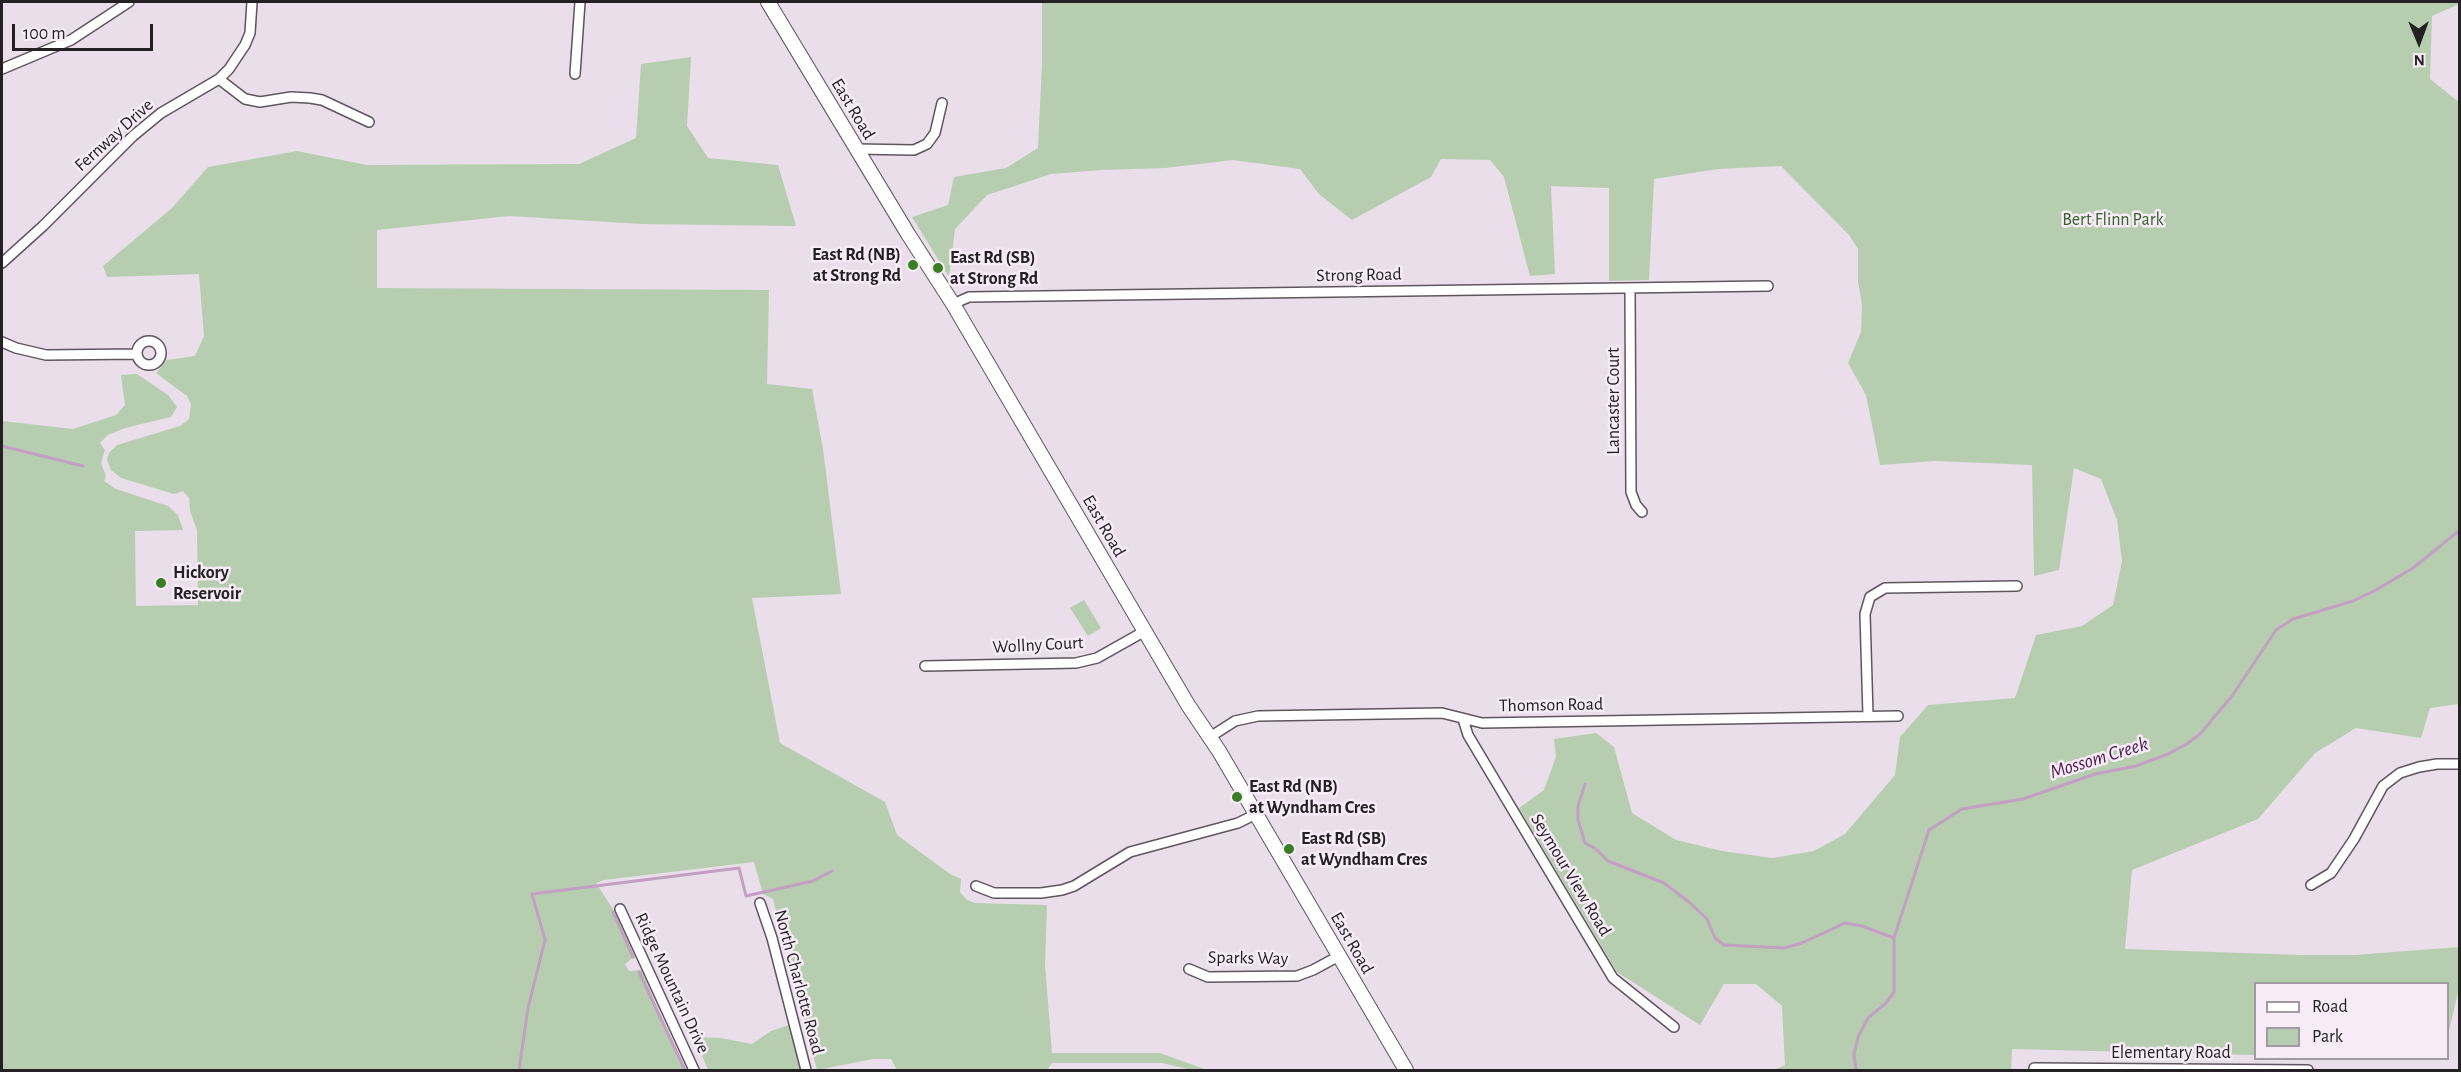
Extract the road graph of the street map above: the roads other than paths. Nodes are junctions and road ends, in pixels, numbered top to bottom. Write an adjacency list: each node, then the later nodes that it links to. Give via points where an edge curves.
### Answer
1 (129, 2): 5 (street, via 66,43)
2 (252, 2): 7 (street, Fernway Drive, via 245,45)
3 (580, 2): 6 (street)
4 (768, 2): 10 (main road, East Road)
5 (2, 69)
6 (575, 74)
7 (219, 79): 9 (street, via 245,99 322,100); 11 (street, Fernway Drive, via 161,113 133,136)
8 (942, 103): 10 (street, via 935,133 927,144 914,150)
9 (369, 122)
10 (856, 149): 14 (main road, East Road)
11 (2, 263)
12 (1768, 286): 13 (street, Strong Road)
13 (1630, 288): 14 (street, Strong Road, via 969,297); 17 (street, Lancaster Court, via 1631,492)
14 (953, 304): 19 (main road, East Road)
15 (2, 342): 16 (street, via 45,355)
16 (137, 354)
17 (1642, 512)
18 (2017, 586): 21 (street, via 1885,588 1870,597 1865,614)
19 (1145, 631): 20 (street, Wollny Court, via 1097,658 1076,663); 24 (main road, East Road)
20 (925, 666)
21 (1868, 715): 22 (street, Thomson Road); 23 (street, Thomson Road, via 1482,723)
22 (1898, 716)
23 (1463, 720): 24 (street, Thomson Road, via 1442,713 1258,716 1235,721); 33 (street, Seymour View Road, via 1468,735 1613,978)
24 (1210, 736): 26 (main road, East Road)
25 (2460, 764): 27 (street, via 2419,767 2400,773 2383,786 2331,873)
26 (1256, 814): 28 (street, via 1238,823 1130,852 1062,890 994,893); 31 (main road, East Road)
27 (2311, 885)
28 (976, 886)
29 (760, 903): 36 (street, North Charlotte Road)
30 (620, 909): 35 (street, Ridge Mountain Drive)
31 (1338, 956): 32 (street, Sparks Way, via 1297,976 1208,977); 37 (main road, East Road)
32 (1189, 969)
33 (1674, 1027)
34 (2034, 1068): 38 (street, Elementary Road)
35 (694, 1071)
36 (806, 1071)
37 (1406, 1071)
38 (2308, 1071)

